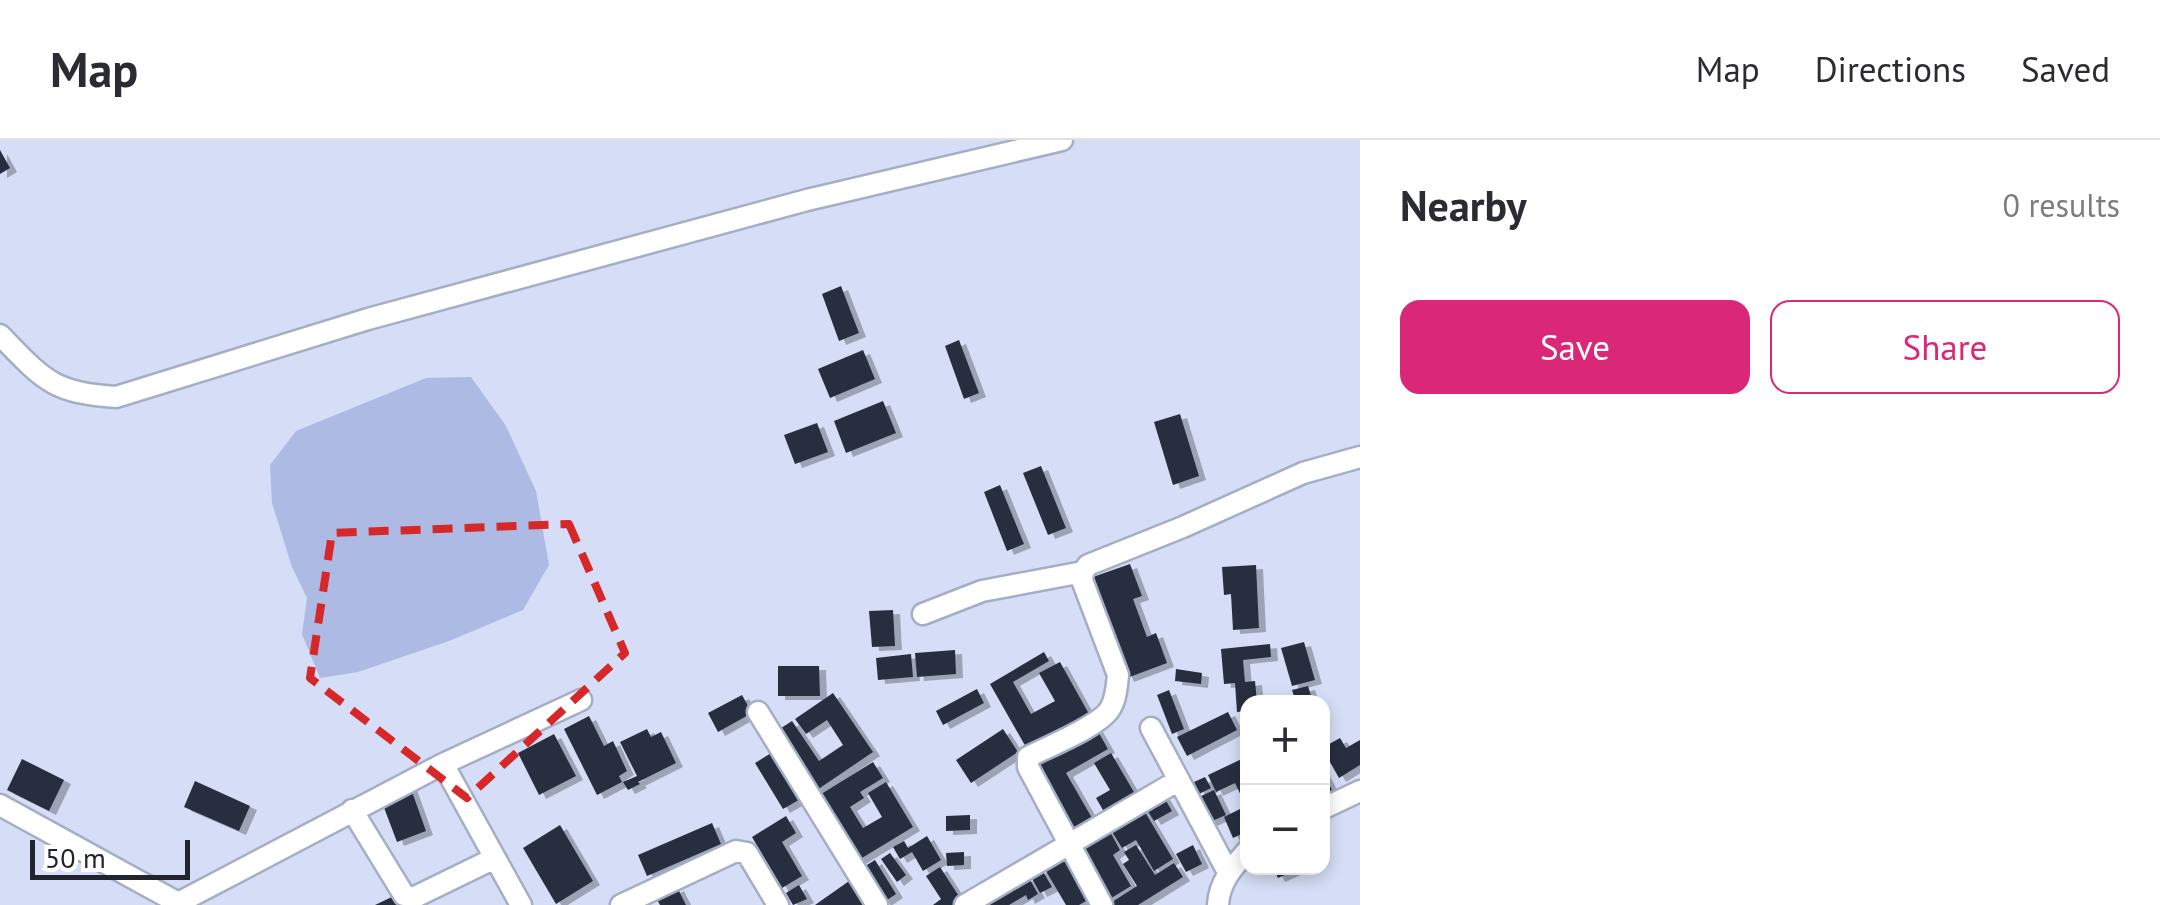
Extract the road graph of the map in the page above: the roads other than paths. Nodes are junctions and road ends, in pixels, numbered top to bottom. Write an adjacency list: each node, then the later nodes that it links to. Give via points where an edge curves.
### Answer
1 (1062, 140): 2 (street, via 807,200 368,320 116,398 56,386)
2 (0, 335)
3 (1360, 456): 4 (street, via 1303,472)
4 (1083, 572): 5 (street, via 982,591); 15 (street, via 1118,675 1110,711 1028,757)
5 (923, 614)
6 (582, 700): 9 (street)
7 (758, 712): 24 (street)
8 (1151, 728): 10 (street)
9 (443, 764): 14 (street); 16 (street)
10 (1179, 780): 15 (street); 18 (street)
11 (1360, 791): 13 (street)
12 (0, 805): 19 (street)
13 (1330, 805)
14 (352, 810): 16 (street, via 404,895 425,893); 19 (street)
15 (1071, 844): 20 (street); 25 (street)
16 (495, 858): 21 (street)
17 (1240, 859): 18 (street)
18 (1228, 872): 26 (street)
19 (180, 904)
20 (969, 904)
21 (521, 905)
22 (621, 905): 23 (street, via 736,850 747,853)
23 (778, 905)
24 (877, 905)
25 (1102, 905)
26 (1218, 905)

